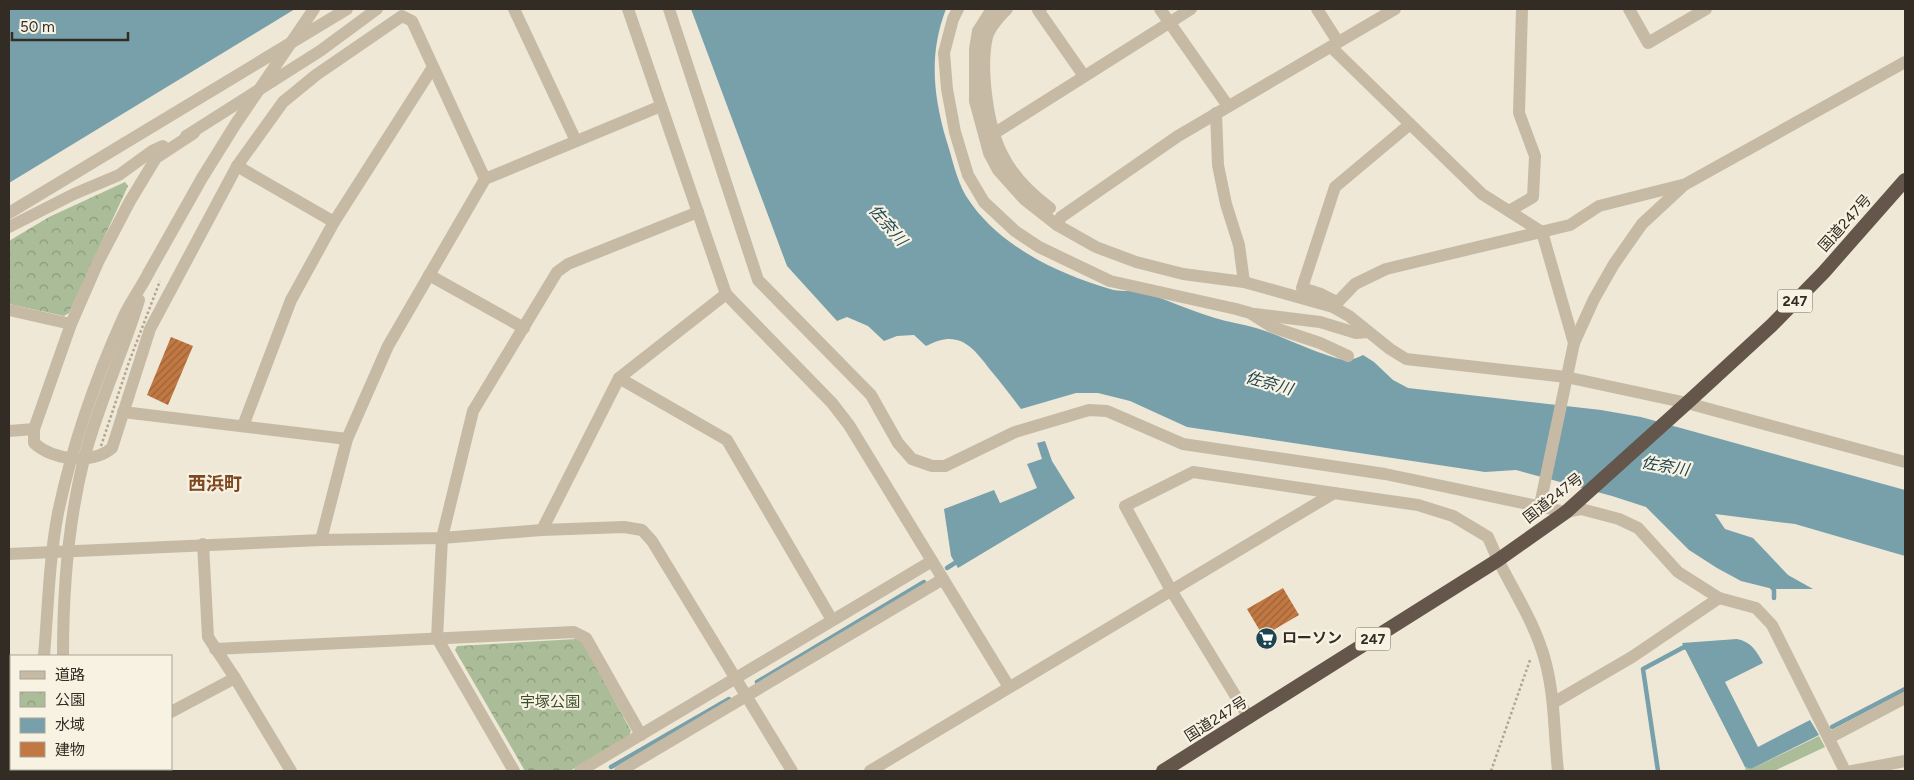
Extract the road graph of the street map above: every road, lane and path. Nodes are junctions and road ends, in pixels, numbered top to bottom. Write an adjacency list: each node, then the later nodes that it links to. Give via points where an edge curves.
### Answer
1 (314, 9): 41 (street, bridge, via 206,170)
2 (347, 9): 35 (street)
3 (377, 9): 26 (street, via 320,51)
4 (514, 9): 28 (street)
5 (628, 9): 23 (street)
6 (668, 9): 64 (street, via 758,280 871,395 898,442 912,459 932,466 945,466 1015,432 1088,410 1106,411 1183,444)
7 (958, 9): 46 (street, via 952,19 944,54 947,89 968,175 984,202 1014,231 1039,248 1110,281)
8 (992, 9): 36 (street, via 978,31 975,48 975,101 989,152 998,170 1024,199)
9 (1007, 9): 27 (street, via 987,36 984,82)
10 (1041, 9): 22 (street, via 1038,10)
11 (1160, 9): 18 (street)
12 (1191, 9): 18 (street)
13 (1318, 9): 19 (street)
14 (1394, 9): 19 (street)
15 (1522, 9): 33 (street, via 1519,113 1535,156 1534,197)
16 (1629, 9): 17 (street, via 1648,43)
17 (1706, 9)
18 (1169, 22): 22 (street); 24 (street)
19 (1334, 45): 24 (street); 25 (street)
20 (1905, 62): 32 (street)
21 (433, 67): 29 (street, via 412,20 402,16 316,75 283,102); 30 (street); 37 (street)
22 (1084, 76): 27 (street)
23 (662, 106): 28 (street); 34 (street)
24 (1222, 110): 36 (street, via 1178,136); 42 (street, via 1218,165 1239,245)
25 (1409, 125): 33 (street, via 1482,194); 44 (street, via 1335,187 1302,288 1321,294)
26 (194, 133): 38 (street, via 152,151 119,175); 47 (street, via 156,158 98,262)
27 (995, 134): 36 (street, via 1001,153 1023,183)
28 (576, 141): 30 (street)
29 (237, 166): 37 (street); 55 (street, via 150,329)
30 (485, 179): 40 (street)
31 (1905, 180): 54 (highway, 国道247号 / 247, via 1772,325)
32 (1684, 185): 39 (street, via 1599,206 1570,225); 50 (street, via 1642,224 1619,256 1594,299)
33 (1508, 211): 39 (street)
34 (698, 212): 43 (street); 48 (street, via 568,264 557,272)
35 (9, 213)
36 (1059, 221): 42 (street, via 1096,247 1136,262 1183,274)
37 (334, 222): 56 (street, via 291,300)
38 (9, 227)
39 (1542, 232): 44 (street, via 1386,269 1355,284); 50 (street)
40 (429, 275): 48 (street); 59 (street, via 388,346)
41 (151, 278): 60 (path, bridge); 61 (street, via 123,317 82,421)
42 (1244, 282): 44 (street)
43 (726, 294): 52 (street); 74 (street, via 832,403)
44 (1335, 304): 49 (street)
45 (9, 310): 47 (street)
46 (1250, 313): 49 (street, via 1320,322 1356,333); 51 (street, via 1272,327)
47 (71, 324): 57 (street)
48 (524, 328): 67 (street, via 473,411)
49 (1368, 332): 53 (street, via 1406,359)
50 (1574, 344): 53 (street)
51 (1348, 356)
52 (619, 378): 66 (street); 78 (street, via 727,440)
53 (1565, 382): 54 (street); 64 (street)
54 (1687, 403): 62 (street); 65 (highway, 国道247号 / 247)
55 (123, 412): 56 (street); 61 (street, via 112,448 104,455)
56 (243, 426): 59 (street)
57 (34, 429): 58 (street); 61 (street, via 34,443 40,449)
58 (9, 430)
59 (347, 439): 68 (street)
60 (102, 446)
61 (78, 459): 70 (street); 71 (street, via 58,513)
62 (1905, 462)
63 (1334, 492): 73 (street, via 1418,505 1453,516 1488,537); 76 (street); 76 (street, via 1193,472 1126,506)
64 (1541, 501): 65 (street)
65 (1566, 512): 73 (highway, 国道247号 / 247); 77 (street, via 1581,509 1619,519 1638,528 1678,572)
66 (542, 530): 67 (street); 85 (street, via 624,527 642,530 652,541)
67 (442, 538): 68 (street); 79 (street)
68 (320, 540): 69 (street)
69 (203, 544): 70 (street); 81 (street, via 208,637)
70 (69, 551): 71 (street); 83 (street)
71 (52, 552): 72 (street); 82 (street)
72 (9, 554)
73 (1498, 560): 80 (street); 91 (highway, 国道247号 / 247)
74 (932, 561): 75 (street); 78 (street)
75 (943, 579): 86 (street); 87 (street)
76 (1171, 590): 86 (street); 91 (street)
77 (1719, 598): 89 (street, via 1632,657); 93 (street, via 1756,608 1772,626)
78 (832, 620): 85 (street)
79 (437, 638): 81 (street); 92 (street, via 574,632 586,638); 97 (street)
80 (1537, 639): 89 (street, via 1546,664); 103 (path)
81 (215, 649): 84 (street)
82 (44, 655)
83 (63, 655)
84 (234, 678): 90 (street); 96 (street)
85 (736, 678): 87 (street); 92 (street)
86 (1009, 688): 101 (street)
87 (746, 697): 99 (street); 100 (street)
88 (1905, 698): 93 (street)
89 (1553, 703): 104 (street)
90 (172, 711)
91 (1249, 718): 102 (highway, 国道247号 / 247)
92 (641, 735): 95 (street)
93 (1829, 738): 105 (street)
94 (1905, 761): 106 (street)
95 (594, 768): 98 (street)
96 (291, 771)
97 (514, 771)
98 (580, 771)
99 (620, 771)
100 (792, 771)
101 (870, 771)
102 (1162, 771)
103 (1490, 771)
104 (1558, 771)
105 (1845, 771)
106 (1852, 771)

